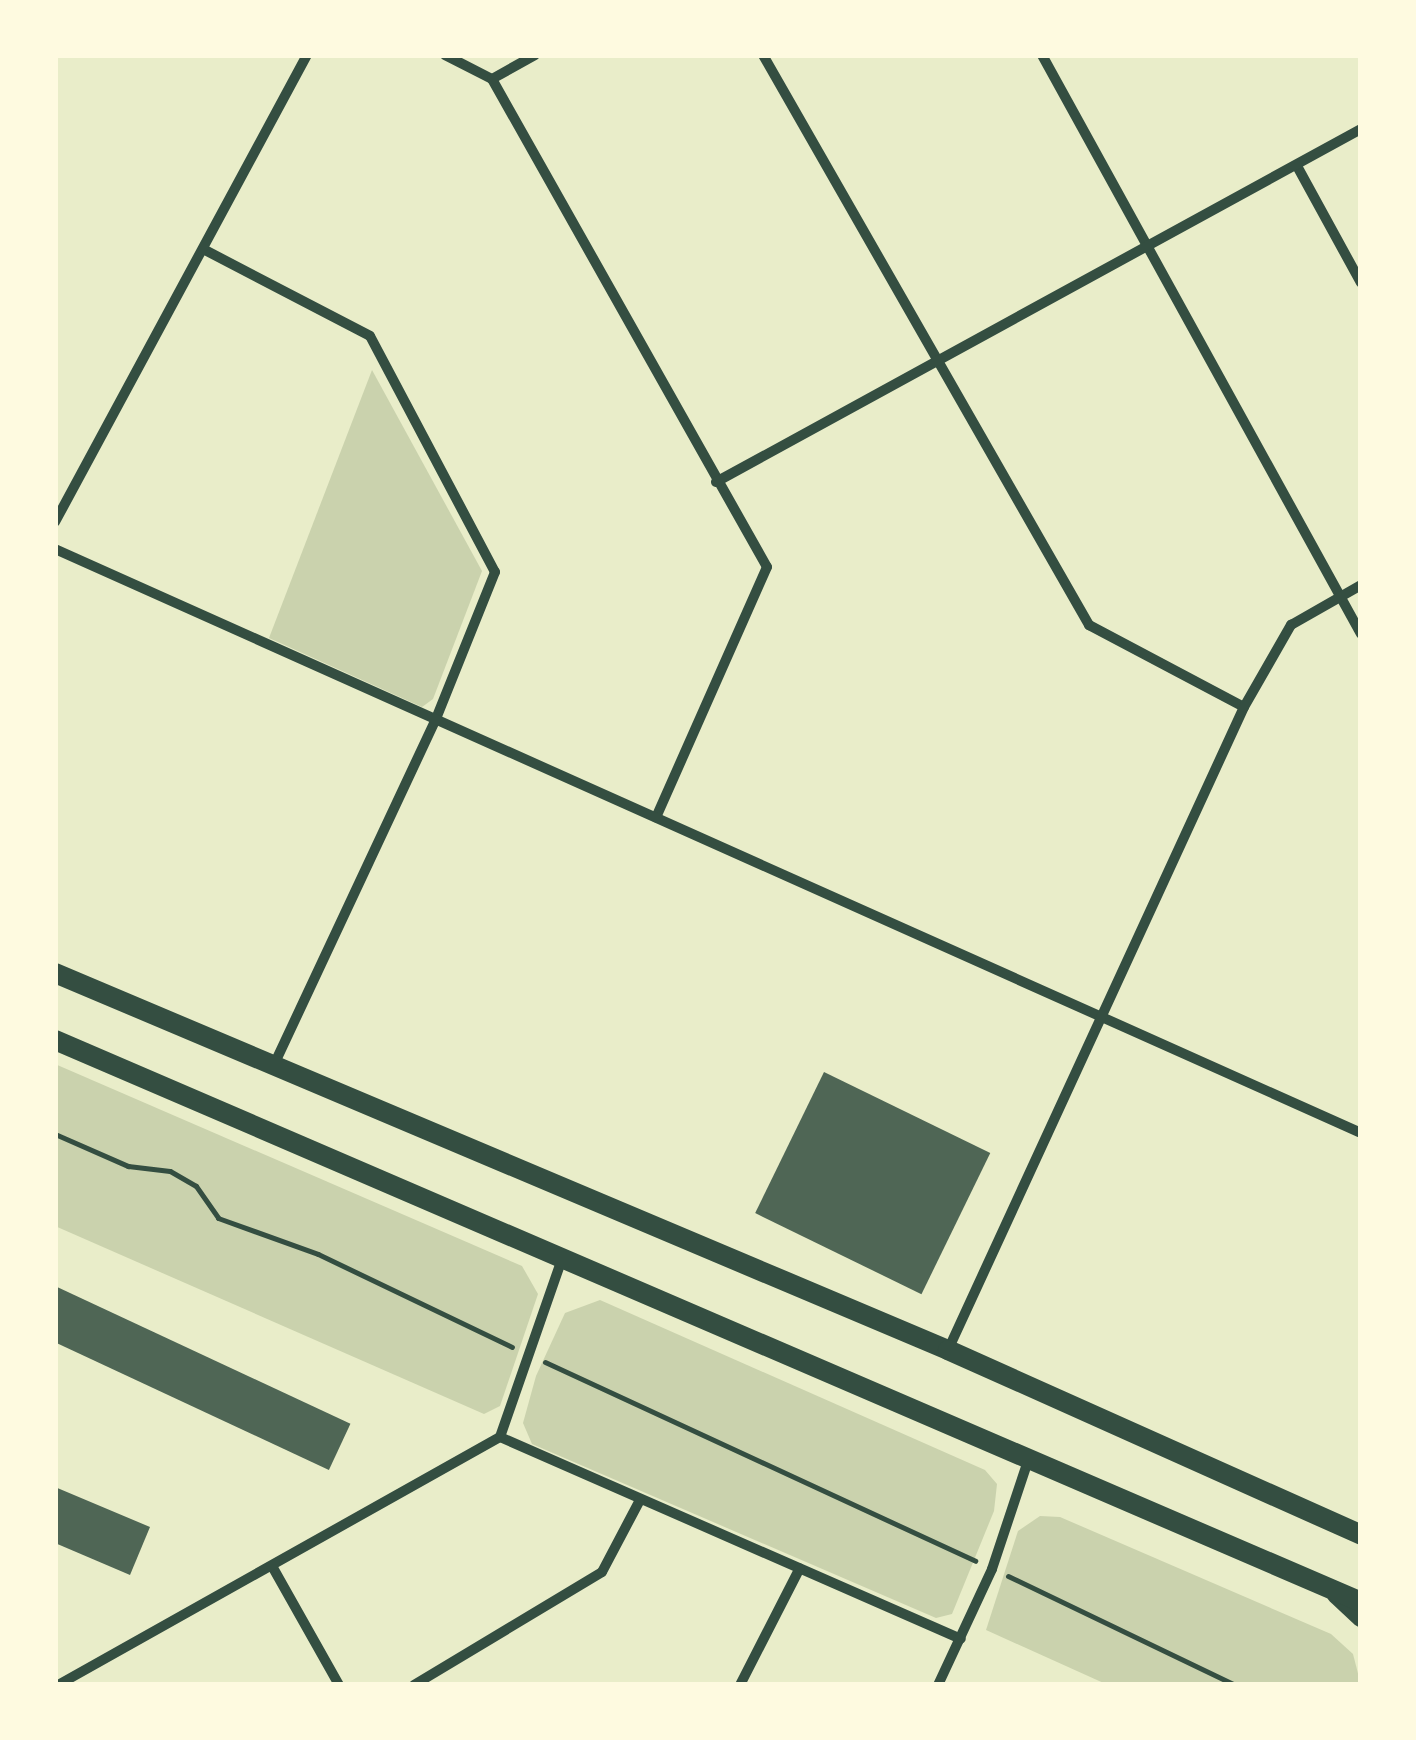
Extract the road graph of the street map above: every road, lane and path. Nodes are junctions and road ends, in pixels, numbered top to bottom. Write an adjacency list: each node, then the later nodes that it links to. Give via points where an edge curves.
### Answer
1 (307, 55): 10 (street)
2 (446, 55): 6 (street)
3 (535, 55): 6 (street)
4 (763, 55): 12 (street)
5 (1042, 55): 9 (street)
6 (492, 79): 13 (street)
7 (1361, 129): 8 (street)
8 (1297, 166): 9 (street); 11 (street)
9 (1146, 247): 12 (street); 17 (street)
10 (202, 249): 14 (street); 20 (street, via 370,336 495,572)
11 (1361, 283)
12 (936, 363): 13 (street); 19 (street, via 1089,625)
13 (716, 482): 21 (street, via 768,567)
14 (55, 522)
15 (55, 549): 20 (street)
16 (1361, 585): 17 (street)
17 (1340, 596): 18 (street); 19 (street, via 1291,625)
18 (1361, 634)
19 (1244, 707): 23 (street)
20 (436, 721): 21 (street); 25 (street)
21 (656, 818): 23 (street)
22 (55, 973): 25 (main road)
23 (1103, 1014): 26 (street); 29 (street)
24 (55, 1040): 28 (main road)
25 (273, 1066): 29 (main road)
26 (1361, 1133)
27 (55, 1134): 30 (path, via 128,1166 170,1172 196,1186 218,1218 318,1254)
28 (561, 1262): 30 (street); 32 (main road)
29 (948, 1350): 34 (main road)
30 (529, 1354): 31 (street); 39 (path)
31 (500, 1437): 33 (street); 37 (street)
32 (1028, 1461): 39 (street); 40 (main road)
33 (640, 1500): 38 (street); 46 (street, via 602,1572)
34 (1339, 1521): 35 (street); 36 (main road)
35 (1361, 1526)
36 (1361, 1535)
37 (272, 1566): 44 (street); 45 (street)
38 (800, 1568): 43 (street); 47 (street)
39 (992, 1569): 43 (street); 49 (path)
40 (1325, 1584): 41 (main road); 42 (street)
41 (1361, 1602)
42 (1361, 1618)
43 (961, 1638): 48 (street)
44 (58, 1685)
45 (339, 1685)
46 (414, 1685)
47 (740, 1685)
48 (938, 1685)
49 (1235, 1685)

